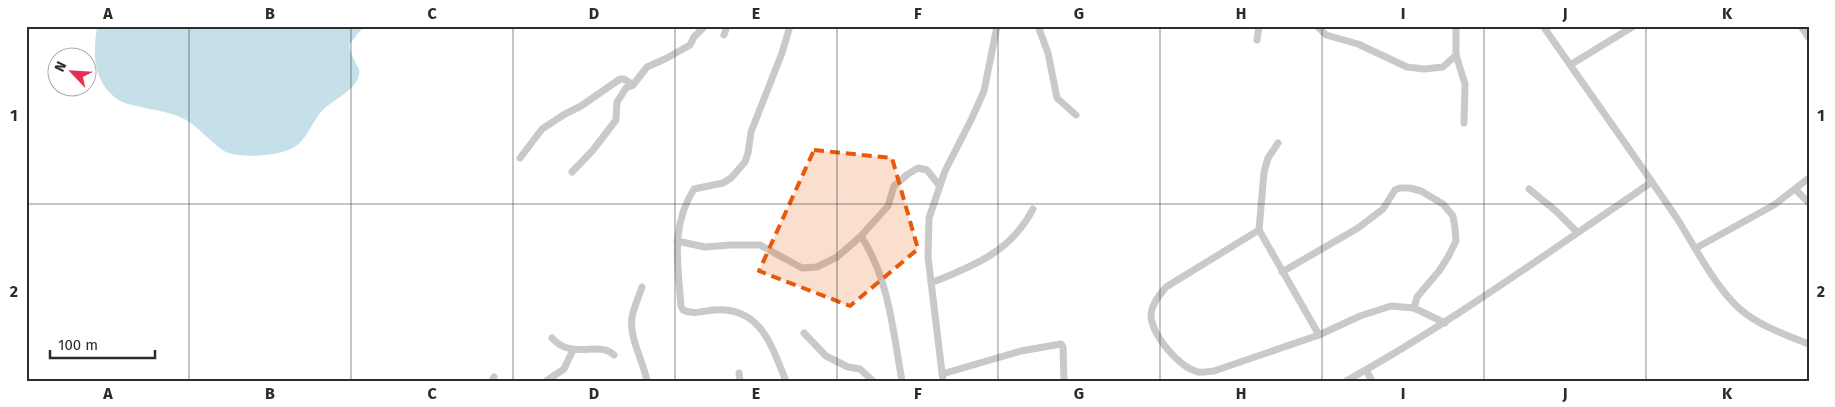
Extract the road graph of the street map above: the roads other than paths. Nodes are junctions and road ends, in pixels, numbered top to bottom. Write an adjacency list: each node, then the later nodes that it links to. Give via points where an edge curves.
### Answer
1 (705, 26): 17 (street, via 690,45 647,67)
2 (727, 26): 12 (street)
3 (790, 26): 33 (street, via 751,132 745,162 732,178 723,183 694,189 679,222)
4 (997, 26): 25 (street, via 984,91)
5 (1038, 26): 18 (street, via 1048,53 1057,98)
6 (1259, 26): 14 (street)
7 (1316, 26): 15 (street, via 1337,40 1358,44 1407,67 1443,67)
8 (1456, 26): 15 (street)
9 (1543, 26): 16 (street)
10 (1634, 26): 16 (street)
11 (1801, 26): 13 (street)
12 (724, 35)
13 (1809, 38)
14 (1257, 40)
15 (1456, 55): 19 (street, via 1466,84)
16 (1570, 65): 24 (street)
17 (633, 85): 21 (street, via 620,79 565,114 542,129); 22 (street, via 626,88 617,102 616,120)
18 (1076, 116)
19 (1464, 123)
20 (1278, 143): 30 (street, via 1264,172)
21 (520, 158)
22 (572, 172)
23 (1809, 178): 27 (street)
24 (1652, 182): 31 (street); 34 (street)
25 (939, 185): 32 (street, via 927,170 918,168 908,174 894,186 888,206); 36 (street, via 928,230)
26 (1529, 189): 31 (street)
27 (1795, 189): 28 (street); 34 (street, via 1774,205)
28 (1809, 204)
29 (1033, 209): 36 (street, via 1020,231 994,254)
30 (1259, 230): 35 (street); 41 (street, via 1166,287 1151,314 1160,337 1172,355 1199,372 1214,371)
31 (1577, 232): 39 (street)
32 (861, 236): 33 (street, via 837,256 817,267 802,268 760,245 705,247); 54 (street, via 873,254 885,292)
33 (677, 241): 52 (street, via 683,310 736,311 747,316 768,337)
34 (1696, 248): 43 (street, via 1740,310 1778,332)
35 (1282, 272): 38 (street, via 1365,223 1383,209 1395,190 1410,188 1443,204 1453,216 1456,234 1448,257 1417,297); 41 (street)
36 (931, 283): 48 (street)
37 (642, 287): 50 (street, via 632,317 637,351)
38 (1414, 308): 39 (street); 41 (street, via 1391,306 1360,316)
39 (1445, 323): 46 (street)
40 (804, 333): 53 (street, via 826,356 860,369)
41 (1319, 336)
42 (552, 338): 44 (street, via 559,346)
43 (1809, 344)
44 (573, 350): 45 (street, via 604,349); 49 (street, via 564,369)
45 (614, 355)
46 (1366, 370): 56 (street); 57 (street)
47 (739, 373): 51 (street)
48 (943, 377): 55 (street, via 1021,351 1061,344)
49 (546, 381)
50 (647, 381)
51 (740, 381)
52 (786, 381)
53 (873, 381)
54 (902, 381)
55 (1064, 381)
56 (1346, 381)
57 (1372, 381)

